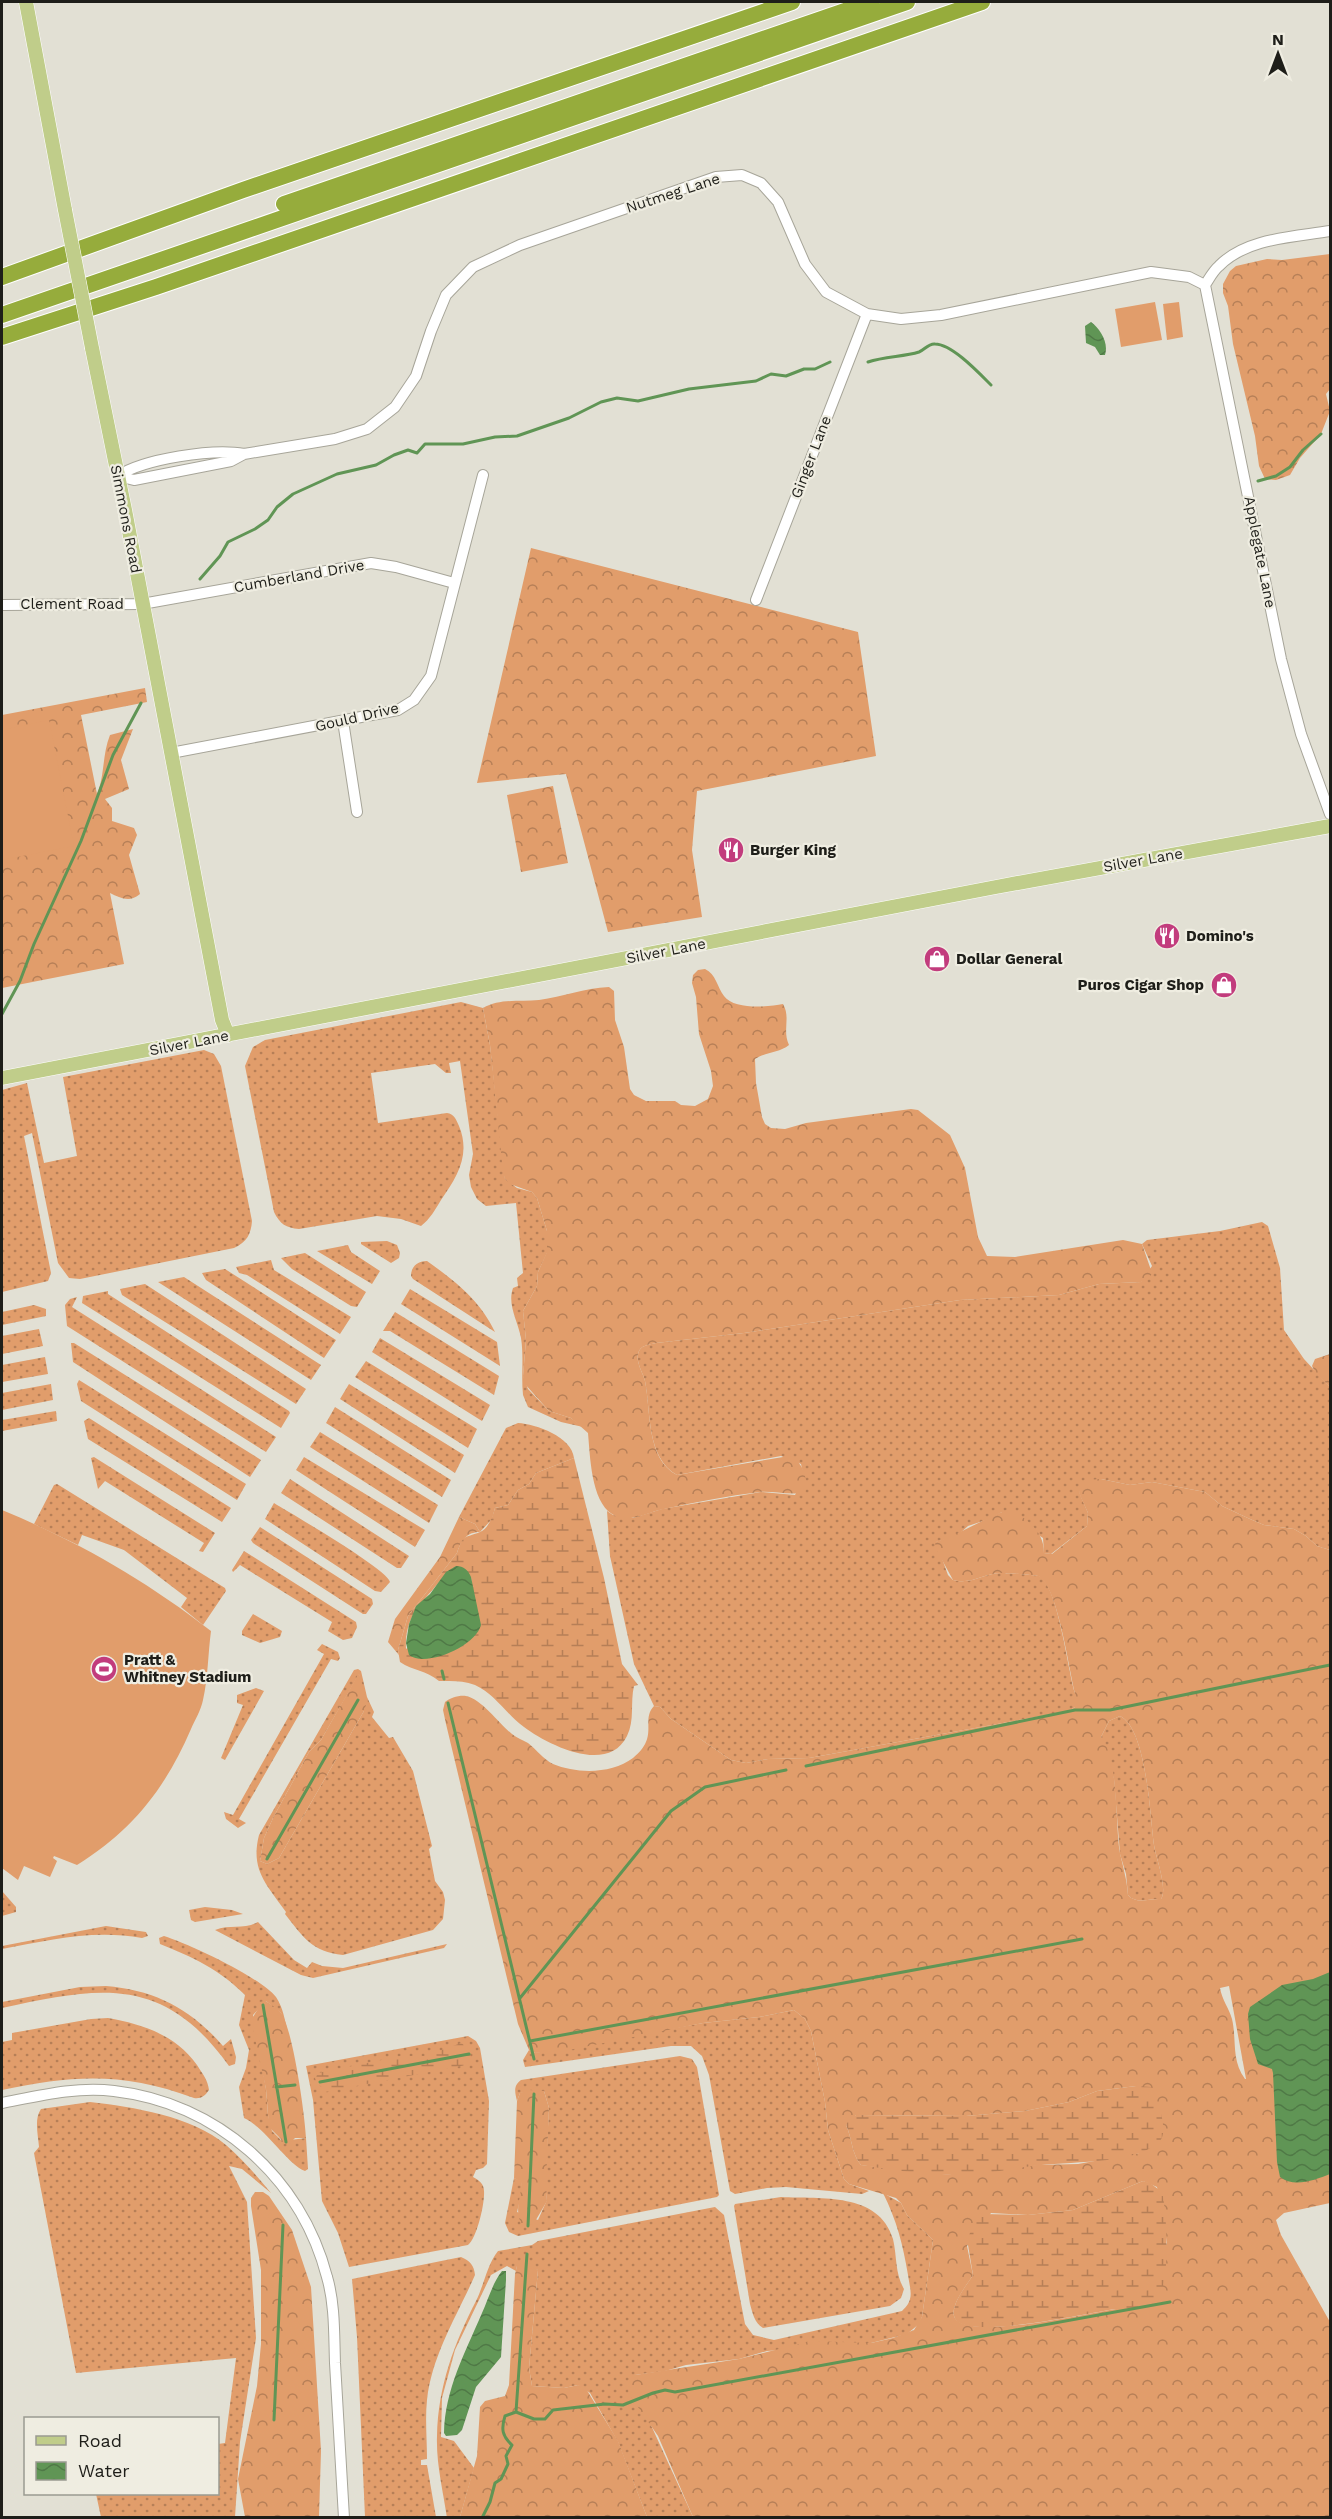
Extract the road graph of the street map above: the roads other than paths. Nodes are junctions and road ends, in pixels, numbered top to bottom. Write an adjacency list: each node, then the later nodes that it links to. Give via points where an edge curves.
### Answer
1 (26, 2): 14 (main road, Simmons Road, bridge)
2 (792, 2): 7 (highway)
3 (871, 2): 9 (highway)
4 (907, 2): 11 (highway)
5 (982, 2): 12 (highway)
6 (1330, 231): 8 (street, via 1264,242 1237,252 1218,266)
7 (2, 277)
8 (1205, 285): 10 (street, Nutmeg Lane, via 1189,277 1151,272 941,315 901,319); 22 (street, Applegate Lane, via 1281,659 1301,734)
9 (2, 303)
10 (867, 314): 14 (street, Nutmeg Lane, via 826,292 805,264 778,202 761,183 742,175 716,177 520,244 473,267 446,295 417,376 395,407 367,429 134,480); 16 (street, Ginger Lane)
11 (2, 315)
12 (2, 337)
13 (483, 475): 15 (street, Gould Drive)
14 (118, 476): 18 (main road, Simmons Road)
15 (454, 583): 18 (street, Cumberland Drive, via 371,563); 19 (street, Gould Drive, via 425,687 398,710)
16 (756, 600)
17 (2, 604): 18 (street, Clement Road)
18 (142, 604): 20 (main road, Simmons Road)
19 (343, 721): 20 (street, Gould Drive); 21 (street)
20 (171, 753): 24 (main road, Simmons Road)
21 (357, 812)
22 (1330, 814)
23 (1330, 826): 24 (main road, Silver Lane)
24 (228, 1035): 25 (main road, Silver Lane)
25 (2, 1078)
26 (2, 2103): 27 (street, via 89,2090 163,2101 222,2129 250,2150 281,2182 314,2238 328,2277)
27 (344, 2517)

